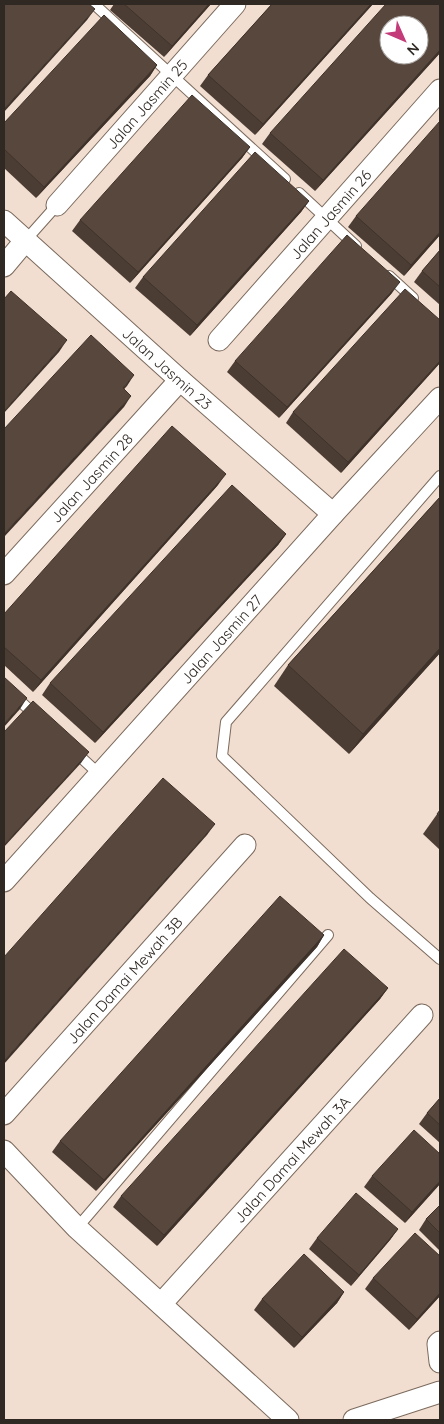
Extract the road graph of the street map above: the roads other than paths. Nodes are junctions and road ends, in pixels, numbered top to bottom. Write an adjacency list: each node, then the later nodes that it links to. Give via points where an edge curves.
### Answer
1 (94, 4): 3 (lane)
2 (235, 4): 3 (street, Jalan Jasmin 25)
3 (173, 75): 5 (street, Jalan Jasmin 25); 6 (lane)
4 (440, 90): 6 (street, Jalan Jasmin 26)
5 (57, 205): 8 (lane)
6 (327, 219): 9 (lane); 13 (street, Jalan Jasmin 26)
7 (4, 221): 8 (street, Jalan Jasmin 23)
8 (25, 241): 10 (street); 14 (street, Jalan Jasmin 23)
9 (362, 251)
10 (4, 266)
11 (384, 271): 12 (lane)
12 (419, 303)
13 (219, 340)
14 (180, 380): 17 (street, Jalan Jasmin 23); 18 (street, Jalan Jasmin 28)
15 (440, 398): 17 (street, Jalan Jasmin 27)
16 (440, 476): 26 (lane, via 226,722 222,756 370,898)
17 (333, 514): 22 (street, Jalan Jasmin 27)
18 (4, 574)
19 (4, 686): 20 (lane)
20 (45, 724)
21 (65, 743): 22 (lane)
22 (99, 774): 24 (street, Jalan Jasmin 27)
23 (245, 845): 28 (street, Jalan Damai Mewah 3B)
24 (4, 881)
25 (328, 935): 30 (lane)
26 (440, 959)
27 (422, 1015): 31 (street, Jalan Damai Mewah 3A)
28 (4, 1114)
29 (4, 1152): 30 (street)
30 (77, 1228): 31 (street)
31 (161, 1304): 35 (street)
32 (440, 1342): 33 (street)
33 (440, 1362)
34 (440, 1392): 36 (street)
35 (288, 1420)
36 (354, 1420)

